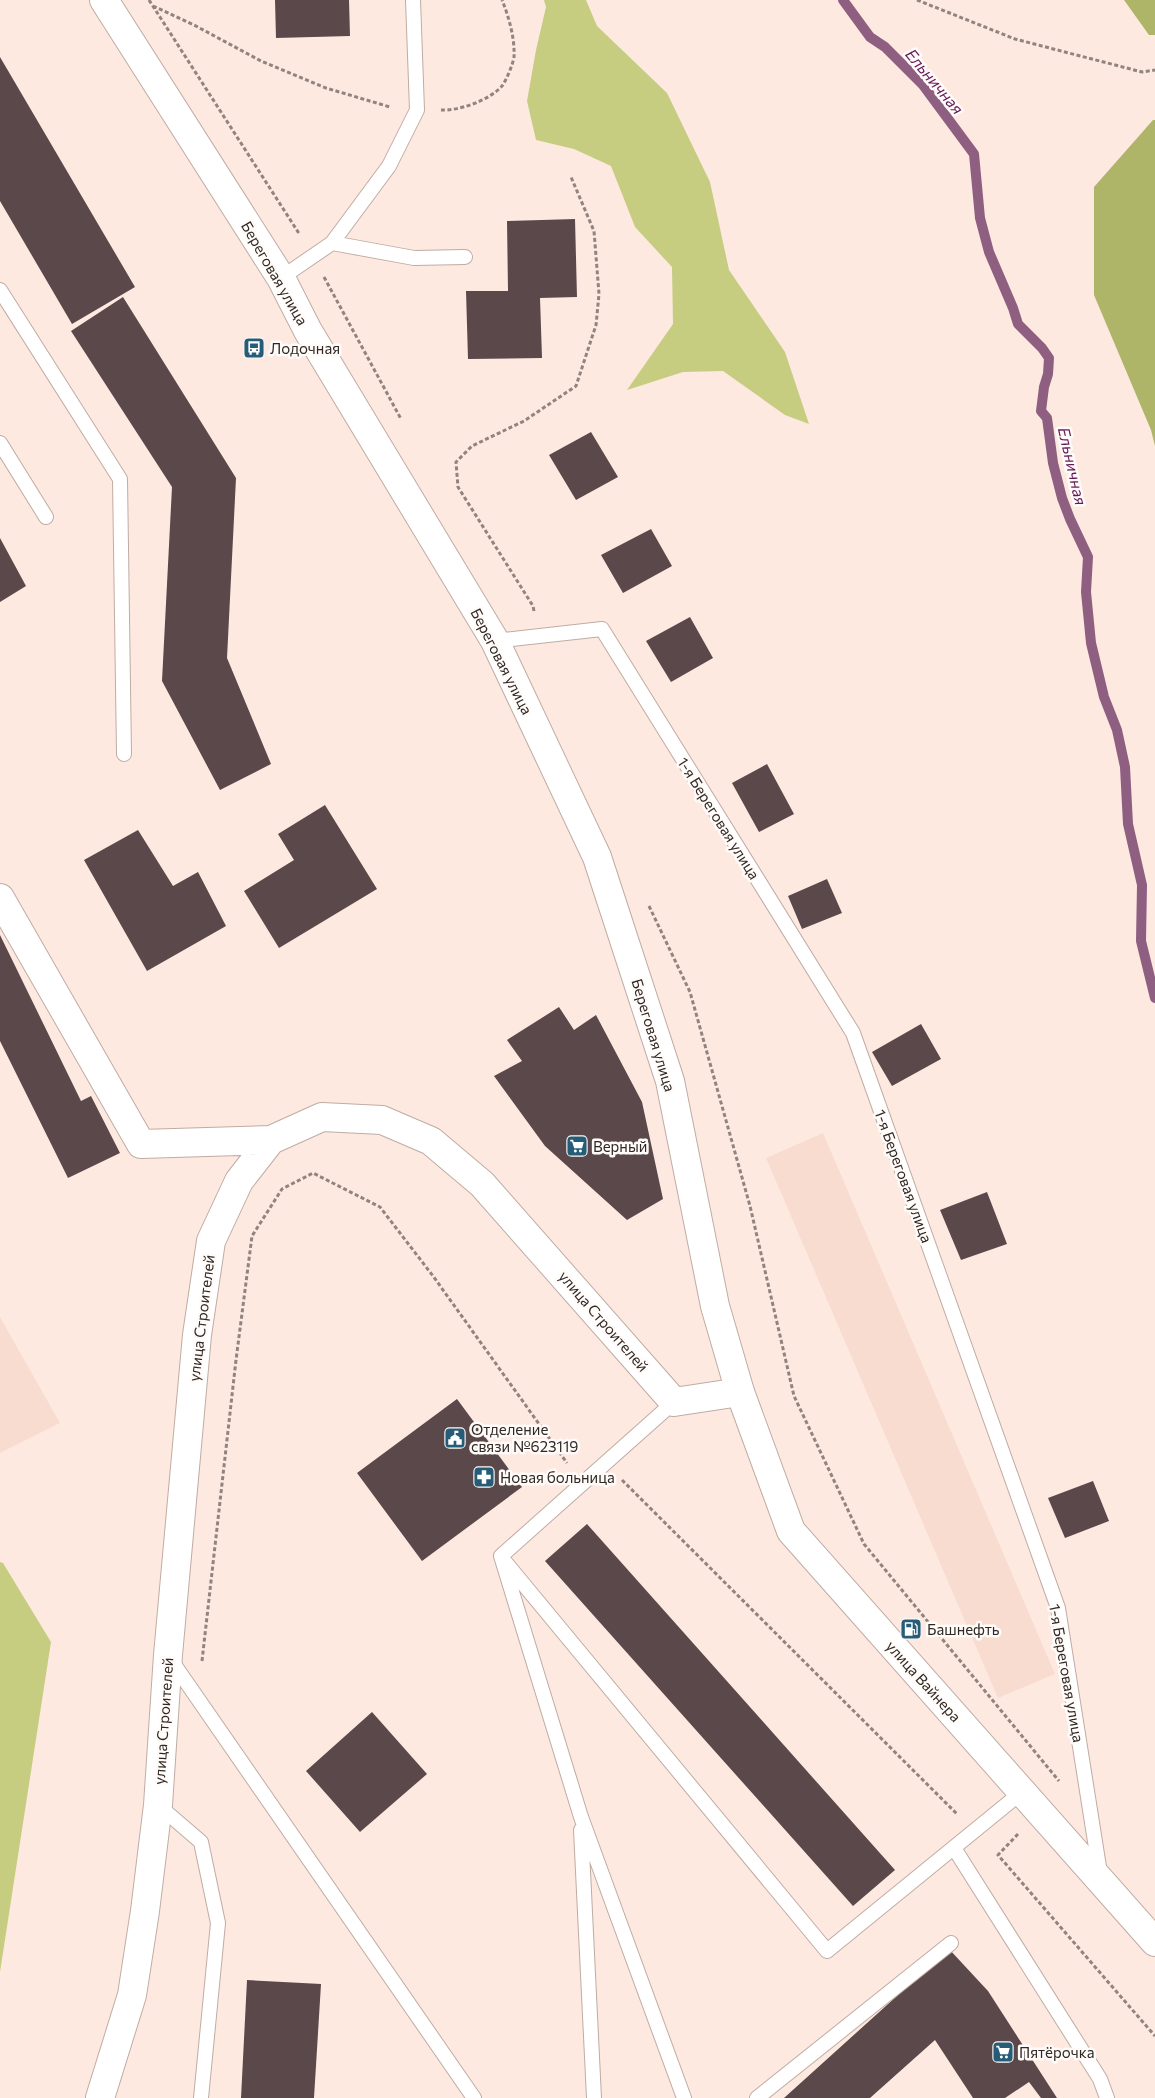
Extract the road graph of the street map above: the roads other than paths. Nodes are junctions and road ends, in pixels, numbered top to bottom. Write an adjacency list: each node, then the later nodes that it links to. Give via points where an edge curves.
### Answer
1 (104, 0): 5 (main road, Береговая улица)
2 (413, 0): 3 (lane, via 417,110 389,166)
3 (332, 243): 4 (lane, via 414,258); 5 (lane)
4 (465, 257)
5 (281, 278): 9 (main road, Береговая улица, via 308,331)
6 (0, 290): 10 (lane, via 120,479)
7 (0, 442): 8 (lane)
8 (46, 516)
9 (495, 641): 13 (main road, Береговая улица, via 600,866 670,1081 715,1306); 21 (lane, 1-я Береговая улица, via 602,629 853,1033 1058,1608)
10 (124, 754)
11 (0, 898): 12 (main road, via 141,1144)
12 (271, 1140): 14 (main road, улица Строителей, via 322,1117 382,1120 431,1141 482,1184); 16 (main road, улица Строителей, via 239,1181 211,1241 197,1334)
13 (740, 1392): 14 (main road); 17 (main road, улица Вайнера, via 791,1531)
14 (674, 1402): 15 (lane)
15 (501, 1556): 19 (lane); 20 (lane, via 827,1951)
16 (168, 1655): 18 (main road, улица Строителей); 26 (lane)
17 (1022, 1792): 20 (lane); 21 (main road, улица Вайнера)
18 (158, 1805): 24 (main road, улица Строителей, via 132,1995); 25 (lane, via 201,1842 218,1923)
19 (581, 1817): 27 (lane); 28 (lane)
20 (954, 1848): 30 (lane, via 1100,2079)
21 (1101, 1880): 22 (main road, улица Вайнера)
22 (1155, 1942)
23 (951, 1943): 29 (lane)
24 (100, 2098)
25 (202, 2098)
26 (474, 2098)
27 (594, 2098)
28 (684, 2098)
29 (757, 2098)
30 (1107, 2098)

